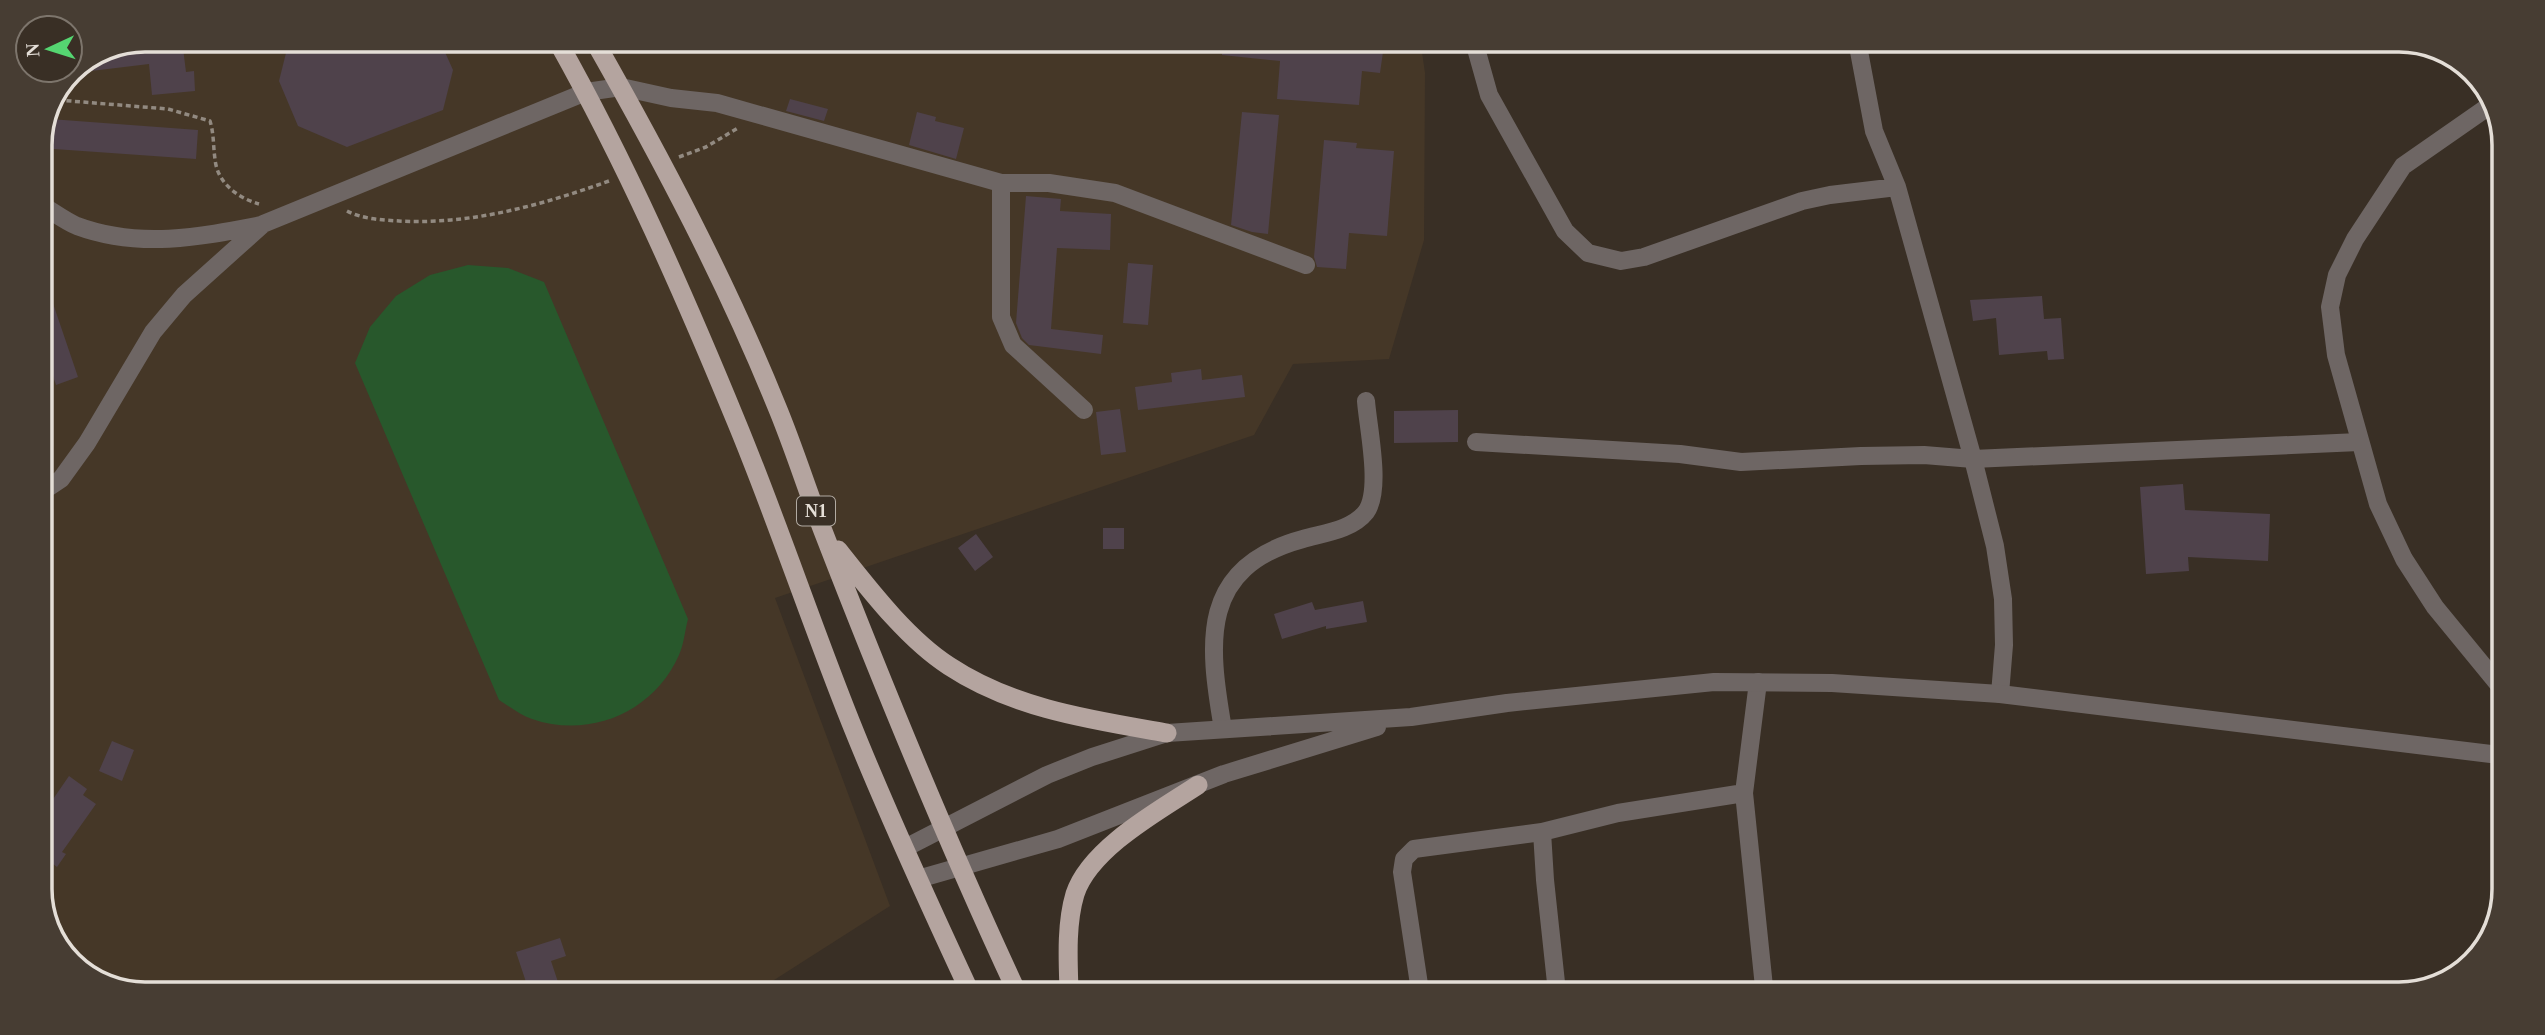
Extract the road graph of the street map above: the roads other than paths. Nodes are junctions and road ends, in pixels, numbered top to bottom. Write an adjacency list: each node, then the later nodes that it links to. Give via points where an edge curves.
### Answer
1 (564, 52): 6 (highway, N1)
2 (601, 52): 5 (highway, N1)
3 (1477, 52): 9 (street, via 1489,95 1564,230 1588,253 1621,261 1644,257 1802,201)
4 (1859, 52): 9 (street, via 1874,131)
5 (621, 87): 6 (street); 8 (street, via 761,114); 19 (highway, N1, via 717,274 777,407)
6 (586, 92): 11 (street); 31 (highway, N1, via 737,422 851,724)
7 (2484, 109): 16 (street, via 2403,166 2337,275 2330,307 2336,355)
8 (1001, 183): 12 (street, via 1049,183 1115,192); 14 (street, via 1000,317 1013,345)
9 (1897, 187): 17 (street)
10 (52, 211): 11 (street, via 75,225 116,237 158,240)
11 (263, 225): 18 (street, via 184,295 153,332 87,443)
12 (1306, 265)
13 (1366, 401): 24 (street, via 1374,493 1367,511 1354,523 1269,552 1238,573 1222,595 1213,654)
14 (1084, 410)
15 (1476, 442): 17 (street, via 1741,462 1924,455)
16 (2359, 442): 17 (street); 20 (street, via 2378,504 2404,559 2435,607)
17 (1973, 459): 22 (street, via 2003,599)
18 (52, 485)
19 (824, 532): 25 (highway, via 871,592 947,665 987,688 1037,706); 29 (highway, N1)
20 (2492, 676)
21 (1758, 682): 22 (street); 23 (street, via 1655,687); 28 (street)
22 (2000, 694): 26 (street)
23 (1411, 718): 24 (street); 27 (street)
24 (1223, 729): 25 (street)
25 (1167, 733): 29 (street, via 1047,775)
26 (2492, 754)
27 (1198, 785): 32 (street, via 1058,839); 36 (highway, via 1127,832 1095,861 1076,893)
28 (1744, 793): 30 (street, via 1618,813); 39 (street)
29 (944, 829): 31 (street); 32 (highway, N1)
30 (1542, 832): 37 (street, via 1414,849 1404,859 1402,872); 38 (street)
31 (905, 848): 33 (highway, N1)
32 (960, 867): 33 (street); 35 (highway, N1)
33 (918, 879): 34 (highway, N1)
34 (966, 982)
35 (1012, 982)
36 (1069, 982)
37 (1419, 982)
38 (1556, 982)
39 (1763, 982)

